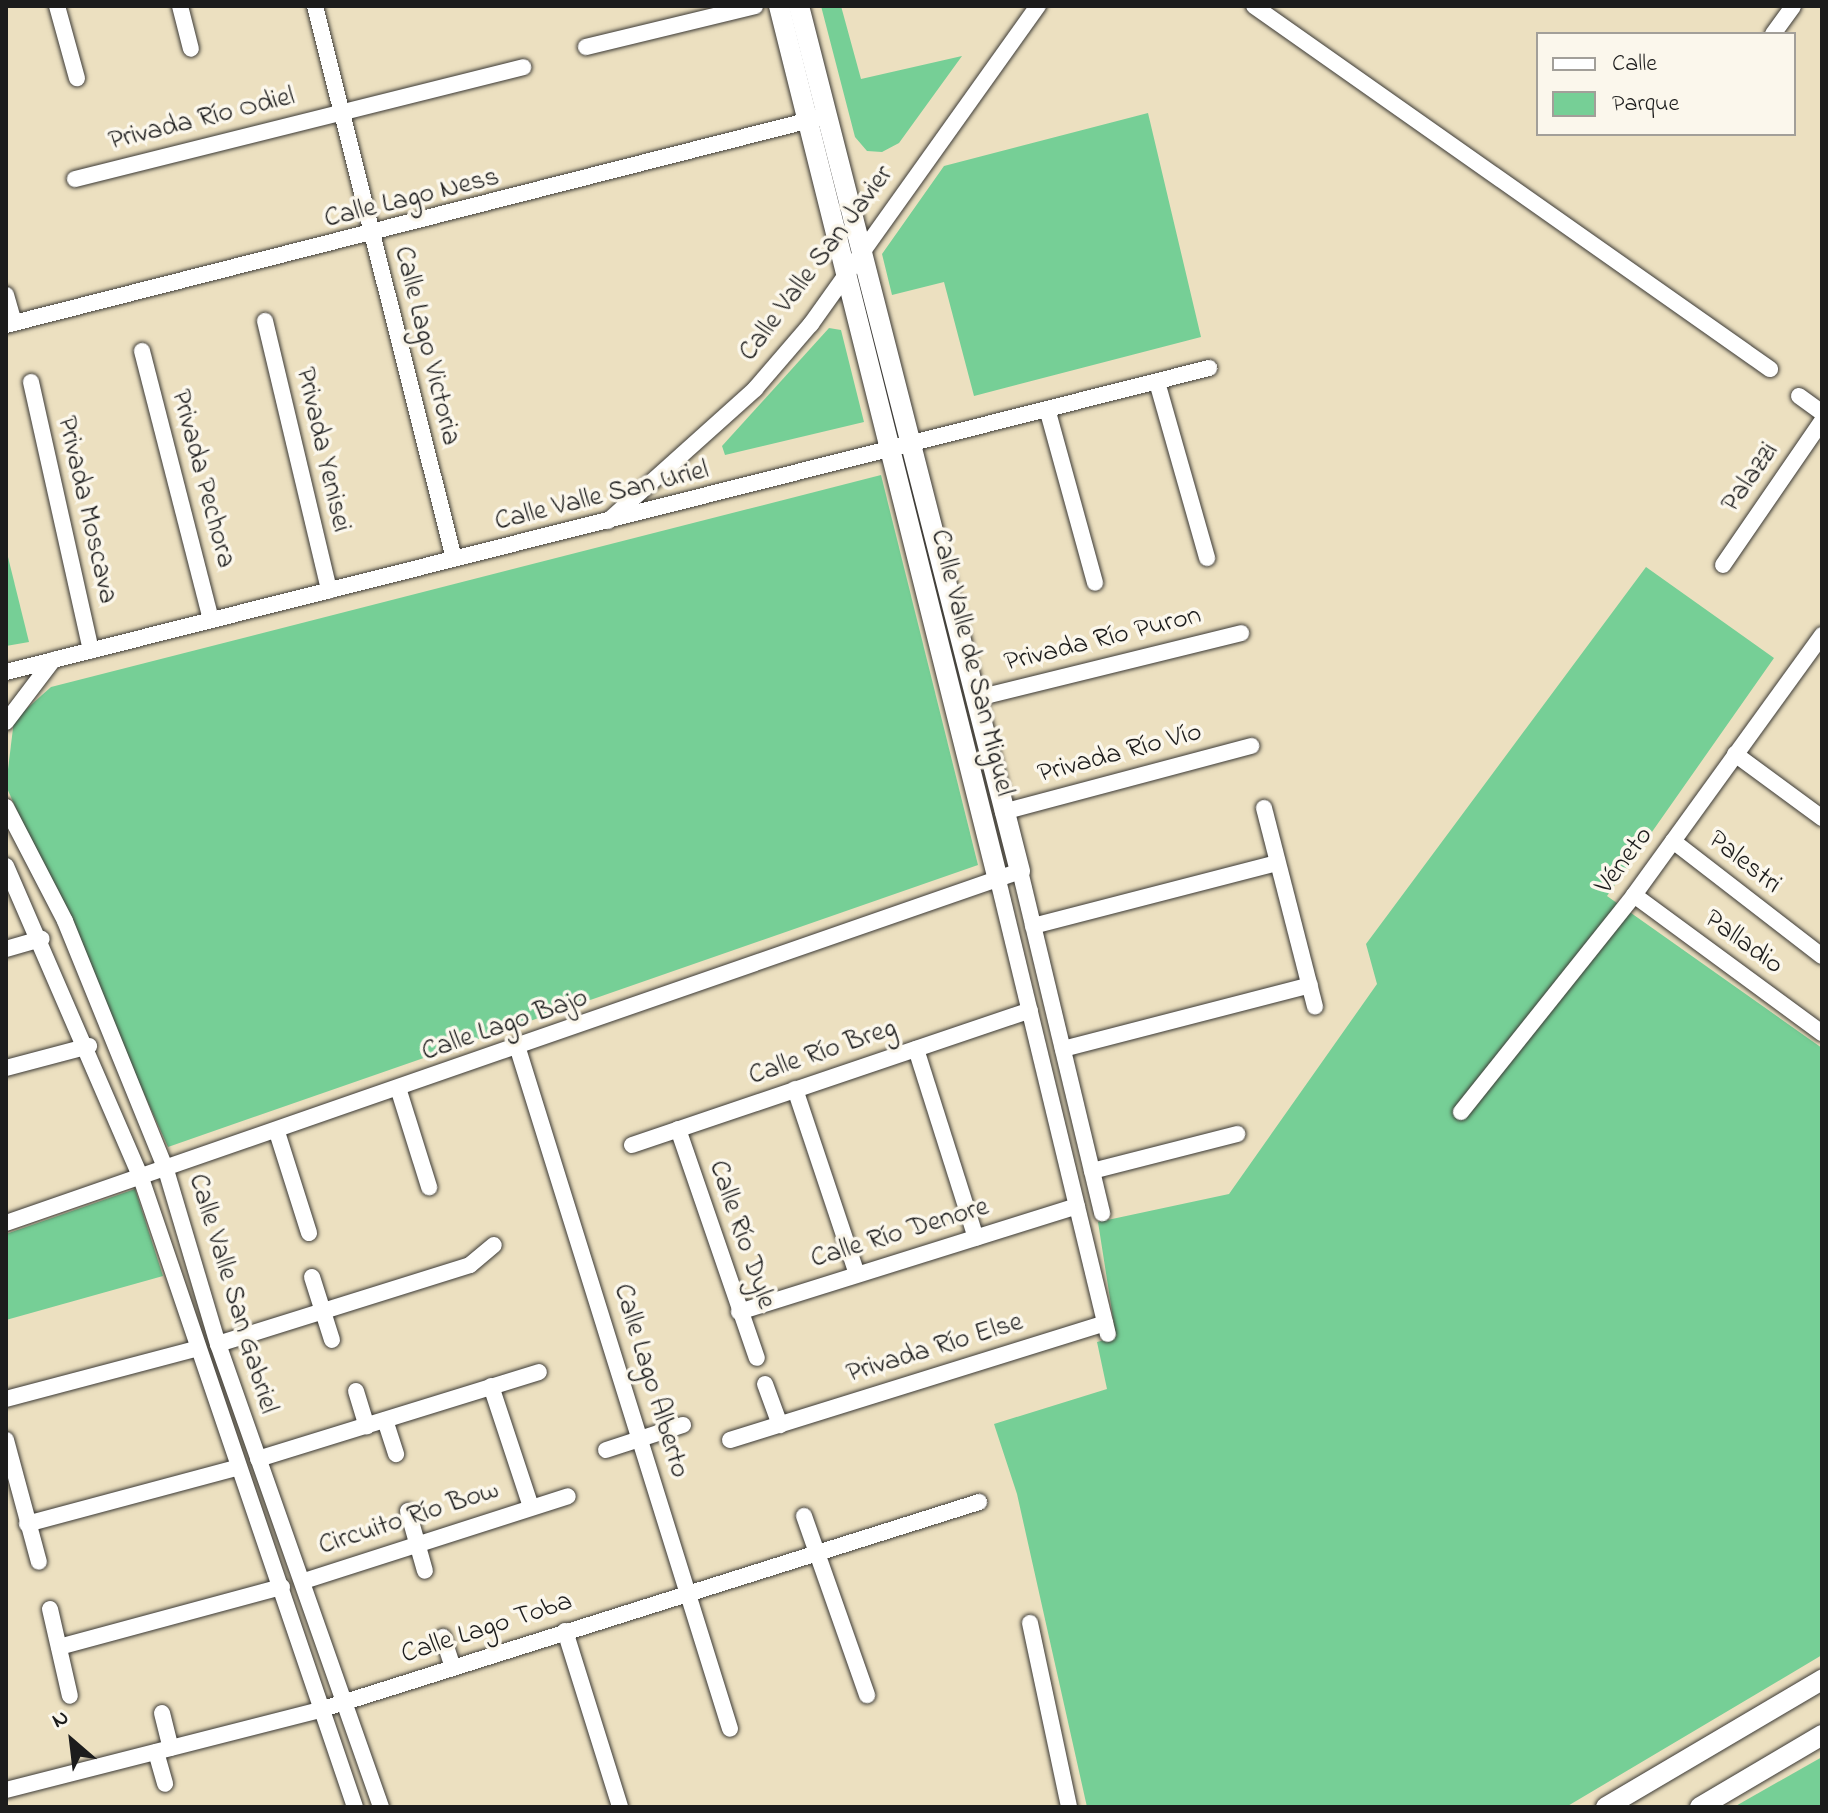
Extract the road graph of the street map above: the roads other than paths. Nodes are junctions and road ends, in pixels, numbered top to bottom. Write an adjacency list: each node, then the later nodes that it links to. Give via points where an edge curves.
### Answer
1 (57, 6): 14 (street)
2 (180, 6): 12 (street)
3 (315, 6): 15 (street, Calle Lago Victoria)
4 (755, 6): 11 (street)
5 (779, 6): 17 (street, Calle Valle de San Miguel)
6 (799, 6): 16 (street, Calle Valle de San Miguel)
7 (1038, 6): 20 (street, Calle Valle San Javier)
8 (1254, 6): 27 (street)
9 (1793, 6): 10 (street)
10 (1774, 32)
11 (586, 47)
12 (191, 49)
13 (523, 67): 15 (street, Privada Río Odiel)
14 (77, 78)
15 (342, 112): 18 (street, Privada Río Odiel); 19 (street, Calle Lago Victoria)
16 (829, 115): 17 (street, Calle Lago Ness); 20 (street, Calle Valle de San Miguel)
17 (808, 122): 19 (street, Calle Lago Ness); 21 (street, Calle Valle de San Miguel)
18 (75, 179)
19 (372, 238): 24 (street, Calle Lago Ness); 38 (street, Calle Lago Victoria)
20 (863, 251): 21 (street, Calle Valle San Javier); 34 (street, Calle Valle de San Miguel)
21 (846, 279): 35 (street, Calle Valle de San Miguel); 36 (street, Calle Valle San Javier, via 755,389)
22 (6, 295): 24 (street)
23 (265, 321): 41 (street, Privada Yenisei)
24 (10, 324)
25 (142, 351): 42 (street, Privada Pechora)
26 (1209, 368): 29 (street, Calle Valle San Uriel)
27 (1770, 369)
28 (31, 382): 45 (street, Privada Moscava)
29 (1157, 382): 31 (street, Calle Valle San Uriel); 37 (street)
30 (1799, 396): 32 (street)
31 (1048, 412): 34 (street, Calle Valle San Uriel); 40 (street)
32 (1822, 413)
33 (1822, 421): 39 (street, Palazzi)
34 (912, 447): 35 (street, Calle Valle San Uriel); 48 (street, Calle Valle de San Miguel)
35 (888, 453): 36 (street, Calle Valle San Uriel); 60 (street, Calle Valle de San Miguel)
36 (605, 524): 38 (street, Calle Valle San Uriel)
37 (1207, 558)
38 (454, 559): 41 (street, Calle Valle San Uriel)
39 (1723, 565)
40 (1095, 583)
41 (329, 590): 42 (street, Calle Valle San Uriel)
42 (211, 619): 45 (street, Calle Valle San Uriel)
43 (1241, 633): 48 (street, Privada Río Puron)
44 (1822, 635): 51 (street, Véneto)
45 (91, 650): 46 (street, Calle Valle San Uriel)
46 (53, 660): 47 (street, Calle Valle San Uriel); 49 (street)
47 (10, 669)
48 (977, 698): 54 (street, Calle Valle de San Miguel)
49 (6, 722)
50 (1251, 746): 54 (street, Privada Río Vío)
51 (1735, 754): 55 (street); 56 (street, Véneto)
52 (6, 807): 82 (street, Calle Valle San Gabriel, via 71,935)
53 (1264, 808): 57 (street)
54 (1003, 812): 59 (street, Calle Valle de San Miguel)
55 (1822, 818)
56 (1673, 841): 61 (street, Véneto); 65 (street, Palestri)
57 (1277, 863): 62 (street); 66 (street)
58 (6, 866): 63 (street, Calle Valle San Gabriel)
59 (1020, 871): 60 (street, Calle Lago Bajo); 62 (street, Calle Valle de San Miguel)
60 (998, 880): 68 (street, Calle Valle de San Miguel); 71 (street, Calle Lago Bajo)
61 (1634, 895): 69 (street, Palladio); 77 (street, Véneto)
62 (1033, 926): 73 (street, Calle Valle de San Miguel)
63 (42, 939): 64 (street); 70 (street, Calle Valle San Gabriel)
64 (6, 949)
65 (1822, 956)
66 (1310, 985): 67 (street); 73 (street)
67 (1315, 1007)
68 (1030, 1010): 72 (street, Calle Río Breg); 86 (street, Calle Valle de San Miguel)
69 (1822, 1033)
70 (89, 1046): 74 (street); 84 (street, Calle Valle San Gabriel)
71 (518, 1049): 76 (street, Calle Lago Bajo); 110 (street, Calle Lago Alberto)
72 (916, 1049): 75 (street, Calle Río Breg); 90 (street)
73 (1063, 1049): 83 (street, Calle Valle de San Miguel)
74 (6, 1068)
75 (795, 1089): 78 (street, Calle Río Breg); 92 (street)
76 (399, 1091): 79 (street, Calle Lago Bajo); 85 (street)
77 (1461, 1112)
78 (678, 1129): 81 (street, Calle Río Breg); 95 (street, Calle Río Dyle)
79 (277, 1132): 82 (street, Calle Lago Bajo); 89 (street)
80 (1237, 1134): 83 (street)
81 (632, 1145)
82 (166, 1170): 84 (street, Calle Lago Bajo); 98 (street, Calle Valle San Gabriel)
83 (1092, 1171): 87 (street, Calle Valle de San Miguel)
84 (141, 1178): 88 (street, Calle Lago Bajo); 99 (street, Calle Valle San Gabriel)
85 (429, 1187)
86 (1077, 1206): 90 (street, Calle Río Denore); 96 (street, Calle Valle de San Miguel)
87 (1102, 1213)
88 (6, 1223)
89 (309, 1233)
90 (976, 1238): 92 (street, Calle Río Denore)
91 (494, 1245): 94 (street, via 470,1265)
92 (857, 1274): 95 (street, Calle Río Denore)
93 (312, 1277): 94 (street)
94 (322, 1311): 97 (street); 98 (street)
95 (739, 1312): 100 (street, Calle Río Dyle)
96 (1106, 1328): 108 (street, Privada Río Else)
97 (332, 1340)
98 (218, 1344): 115 (street, Calle Valle San Gabriel)
99 (195, 1349): 105 (street); 117 (street, Calle Valle San Gabriel)
100 (757, 1358)
101 (539, 1372): 103 (street)
102 (765, 1384): 108 (street)
103 (491, 1386): 106 (street); 120 (street, Circuito Río Bow)
104 (356, 1391): 109 (street)
105 (6, 1399)
106 (385, 1420): 109 (street); 114 (street)
107 (683, 1425): 110 (street)
108 (780, 1425): 112 (street, Privada Río Else)
109 (367, 1426): 115 (street)
110 (640, 1438): 113 (street); 130 (street, Calle Lago Alberto)
111 (6, 1440): 116 (street)
112 (730, 1440)
113 (606, 1450)
114 (396, 1454)
115 (258, 1459): 128 (street, Calle Valle San Gabriel)
116 (8, 1460): 123 (street)
117 (236, 1468): 123 (street); 129 (street, Calle Valle San Gabriel)
118 (568, 1496): 120 (street, Circuito Río Bow)
119 (979, 1502): 125 (street, Calle Lago Toba)
120 (531, 1507): 124 (street, Circuito Río Bow)
121 (408, 1511): 124 (street)
122 (804, 1516): 125 (street)
123 (27, 1524): 126 (street)
124 (417, 1541): 127 (street); 128 (street, Circuito Río Bow)
125 (816, 1553): 130 (street, Calle Lago Toba); 138 (street)
126 (39, 1562)
127 (425, 1571)
128 (304, 1581): 140 (street, Calle Valle San Gabriel)
129 (282, 1587): 135 (street); 141 (street, Calle Valle San Gabriel)
130 (689, 1592): 133 (street, Calle Lago Toba); 143 (street, Calle Lago Alberto)
131 (50, 1609): 135 (street)
132 (1030, 1623): 151 (street)
133 (565, 1631): 136 (street, Calle Lago Toba); 150 (street)
134 (443, 1637): 136 (street)
135 (59, 1647): 139 (street)
136 (453, 1667): 140 (street, Calle Lago Toba)
137 (1822, 1680): 152 (street)
138 (867, 1695)
139 (70, 1696)
140 (349, 1700): 141 (street, Calle Lago Toba); 149 (street, Calle Valle San Gabriel)
141 (323, 1709): 145 (street, Calle Lago Toba); 148 (street, Calle Valle San Gabriel)
142 (162, 1713): 145 (street)
143 (730, 1729)
144 (1822, 1735): 153 (street)
145 (163, 1750): 146 (street); 147 (street, Calle Lago Toba)
146 (165, 1784)
147 (6, 1790)
148 (355, 1807)
149 (381, 1807)
150 (620, 1807)
151 (1069, 1807)
152 (1606, 1807)
153 (1700, 1807)

